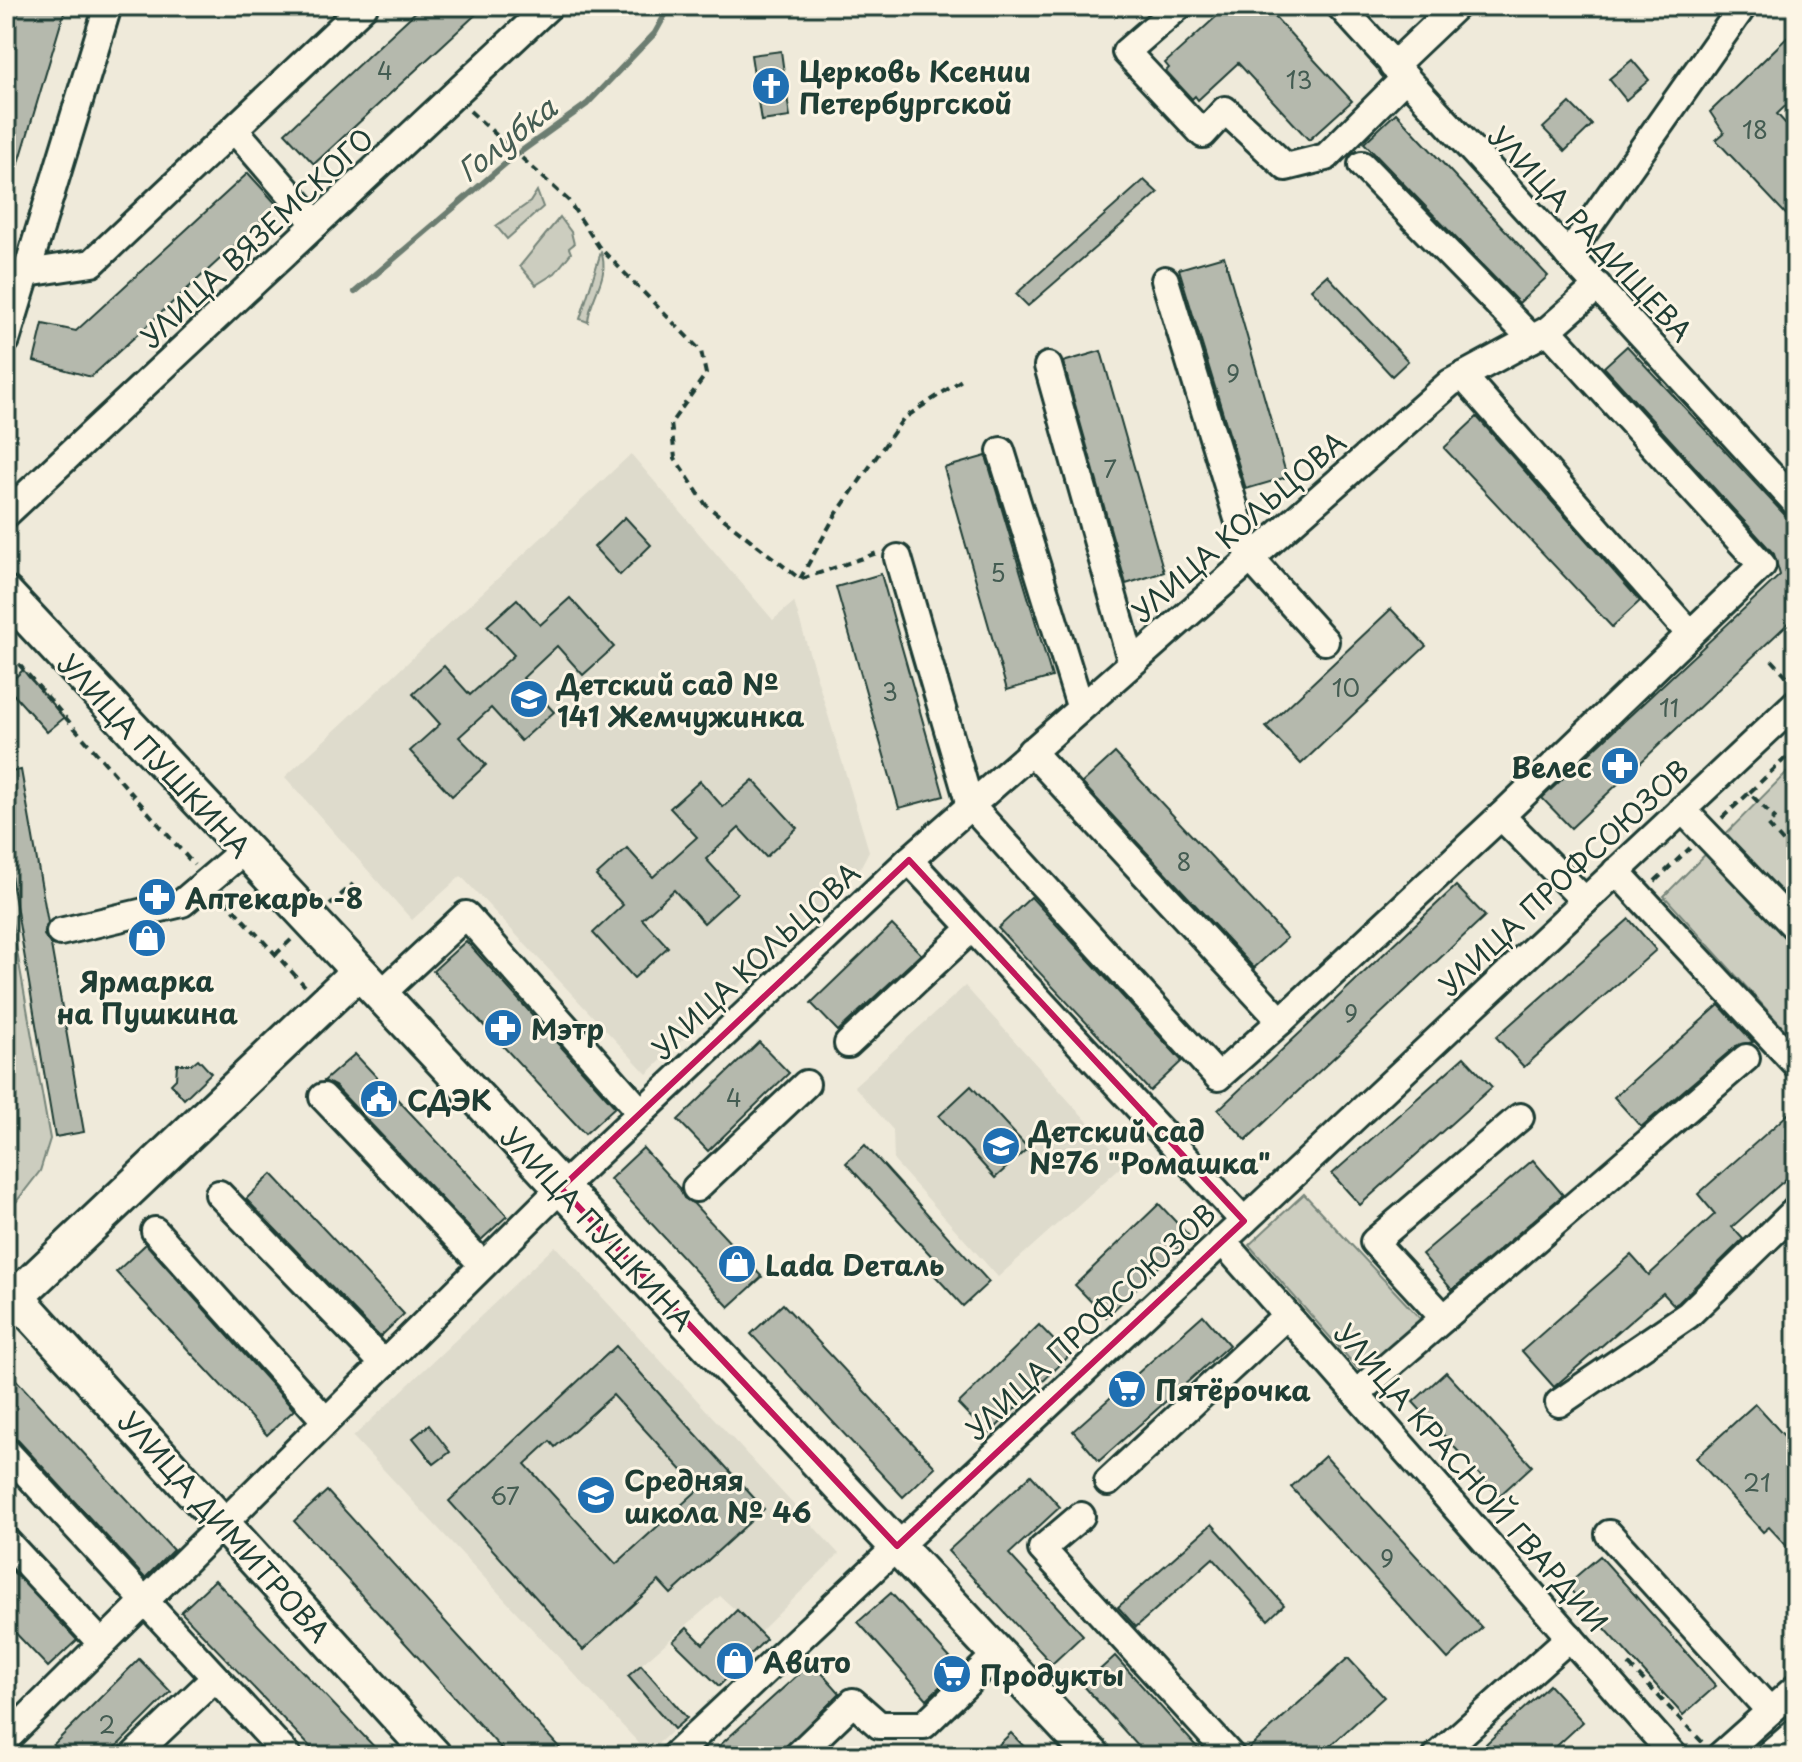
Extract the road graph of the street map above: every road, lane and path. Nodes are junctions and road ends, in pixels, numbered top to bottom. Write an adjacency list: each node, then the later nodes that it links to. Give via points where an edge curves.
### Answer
1 (108, 6): 14 (street)
2 (364, 6): 10 (street)
3 (549, 6): 9 (street, УЛИЦА ВЯЗЕМСКОГО)
4 (1179, 6): 8 (street, via 1126,52 1203,134 1225,110 1286,167 1326,157)
5 (1340, 6): 8 (street, УЛИЦА РАДИЩЕВА)
6 (1456, 6): 8 (street)
7 (1743, 6): 13 (street)
8 (1399, 72): 13 (street, УЛИЦА РАДИЩЕВА)
9 (454, 95): 12 (street, УЛИЦА ВЯЗЕМСКОГО); 27 (path, via 568,200 599,247 701,351 706,374 671,423 675,458 706,505)
10 (234, 129): 12 (street); 14 (street, via 92,263)
11 (1362, 165): 17 (street)
12 (316, 224): 24 (street, УЛИЦА ВЯЗЕМСКОГО)
13 (1568, 255): 16 (street, УЛИЦА РАДИЩЕВА)
14 (27, 273): 18 (street)
15 (1165, 280): 26 (street)
16 (1598, 286): 17 (street, УЛИЦА КОЛЬЦОВА); 23 (street, УЛИЦА РАДИЩЕВА)
17 (1540, 335): 20 (street, УЛИЦА КОЛЬЦОВА); 29 (street, via 1762,565)
18 (6, 340)
19 (1048, 366): 32 (street)
20 (1463, 376): 26 (street, УЛИЦА КОЛЬЦОВА); 29 (street)
21 (963, 379): 27 (path, via 903,419 835,516)
22 (1001, 451): 36 (street)
23 (1796, 503)
24 (6, 514)
25 (891, 554): 27 (path); 40 (street)
26 (1250, 558): 30 (street); 32 (street, УЛИЦА КОЛЬЦОВА)
27 (800, 579)
28 (6, 594): 44 (main road, УЛИЦА ПУШКИНА)
29 (1690, 634): 42 (street)
30 (1325, 641)
31 (6, 659): 39 (path, via 17,662)
32 (1131, 660): 36 (street, УЛИЦА КОЛЬЦОВА)
33 (1772, 660): 34 (path)
34 (1796, 686)
35 (1796, 703): 41 (street, УЛИЦА ПРОФСОЮЗОВ)
36 (1080, 706): 38 (street, УЛИЦА КОЛЬЦОВА)
37 (1796, 748): 43 (path, via 1749,793 1775,818 1768,825 1790,850)
38 (1031, 751): 40 (street, УЛИЦА КОЛЬЦОВА); 52 (street)
39 (107, 769)
40 (970, 805): 45 (street, УЛИЦА КОЛЬЦОВА); 52 (street, via 1218,1077)
41 (1682, 809): 46 (street, УЛИЦА ПРОФСОЮЗОВ); 49 (street)
42 (1501, 816): 47 (street); 52 (street)
43 (1796, 847)
44 (243, 851): 50 (street, via 182,903); 51 (main road, УЛИЦА ПУШКИНА)
45 (909, 860): 48 (street); 58 (street, УЛИЦА КОЛЬЦОВА)
46 (1616, 871): 47 (street, УЛИЦА ПРОФСОЮЗОВ); 55 (street)
47 (1585, 901): 64 (street, УЛИЦА ПРОФСОЮЗОВ)
48 (972, 928): 53 (street); 64 (street)
49 (1796, 928)
50 (60, 932)
51 (369, 984): 58 (street, via 466,915); 60 (main road, УЛИЦА ПУШКИНА); 68 (main road)
52 (1281, 1021)
53 (848, 1044)
54 (1746, 1058): 70 (street)
55 (1796, 1064)
56 (806, 1084): 61 (street)
57 (323, 1097): 67 (street)
58 (641, 1112): 60 (street, УЛИЦА КОЛЬЦОВА)
59 (1520, 1117): 70 (street, via 1374,1242)
60 (561, 1188): 67 (street, УЛИЦА КОЛЬЦОВА); 81 (main road, УЛИЦА ПУШКИНА)
61 (696, 1188)
62 (219, 1194): 71 (street)
63 (1796, 1210): 73 (street, via 1688,1315)
64 (1244, 1221): 66 (street, УЛИЦА ПРОФСОЮЗОВ)
65 (155, 1231): 74 (street)
66 (1222, 1241): 69 (street, УЛИЦА КРАСНОЙ ГВАРДИИ); 81 (street, УЛИЦА ПРОФСОЮЗОВ)
67 (483, 1265): 71 (street, УЛИЦА КОЛЬЦОВА)
68 (11, 1302): 78 (main road, УЛИЦА ДИМИТРОВА)
69 (1287, 1315): 72 (street, УЛИЦА КРАСНОЙ ГВАРДИИ); 76 (street)
70 (1444, 1318): 72 (street)
71 (384, 1364): 74 (street, УЛИЦА КОЛЬЦОВА)
72 (1356, 1394): 83 (street, УЛИЦА КРАСНОЙ ГВАРДИИ)
73 (1559, 1403)
74 (326, 1421): 78 (street, УЛИЦА КОЛЬЦОВА)
75 (6, 1451): 82 (street)
76 (1108, 1482)
77 (1081, 1516): 97 (street, via 1042,1549)
78 (223, 1523): 82 (street, УЛИЦА КОЛЬЦОВА); 93 (main road, УЛИЦА ДИМИТРОВА)
79 (1609, 1534): 88 (street)
80 (6, 1541): 84 (street)
81 (897, 1546): 85 (main road, УЛИЦА ПУШКИНА); 94 (street, УЛИЦА ПРОФСОЮЗОВ)
82 (145, 1600): 84 (street, УЛИЦА КОЛЬЦОВА); 86 (street)
83 (1570, 1637): 98 (street); 99 (street, УЛИЦА КРАСНОЙ ГВАРДИИ)
84 (102, 1644): 90 (street, УЛИЦА КОЛЬЦОВА)
85 (998, 1653): 95 (street, via 924,1725 879,1725 853,1702); 96 (main road, УЛИЦА ПУШКИНА)
86 (215, 1678): 91 (street); 92 (street)
87 (1796, 1688): 88 (street)
88 (1770, 1711): 100 (street)
89 (1796, 1732): 101 (street)
90 (6, 1739)
91 (133, 1756)
92 (288, 1756)
93 (434, 1756)
94 (674, 1756)
95 (797, 1756)
96 (1093, 1756)
97 (1231, 1756)
98 (1437, 1756)
99 (1674, 1756)
100 (1720, 1756)
101 (1768, 1756)

